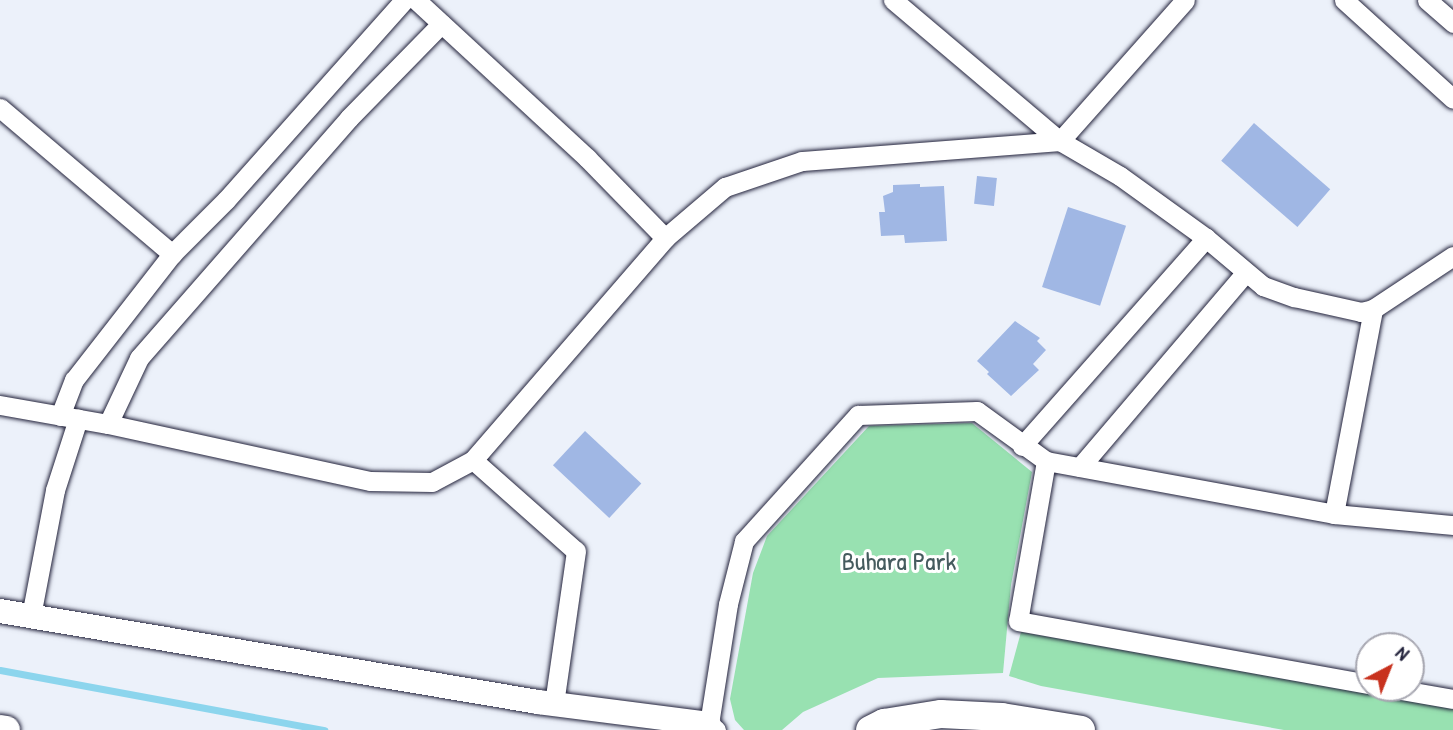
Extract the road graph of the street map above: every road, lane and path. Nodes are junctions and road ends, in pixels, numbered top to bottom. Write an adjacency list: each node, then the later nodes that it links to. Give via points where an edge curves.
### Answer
1 (404, 0): 14 (street)
2 (416, 0): 8 (street)
3 (893, 0): 11 (street)
4 (1185, 0): 11 (street)
5 (1344, 0): 9 (street)
6 (1427, 0): 7 (street)
7 (1453, 23)
8 (441, 24): 12 (street, via 587,158); 20 (street, via 349,118 139,358)
9 (1453, 99)
10 (0, 108): 14 (street)
11 (1060, 141): 12 (street, via 803,161 725,187); 13 (street, via 1120,176)
12 (665, 238): 22 (street)
13 (1206, 238): 16 (street); 21 (street)
14 (172, 254): 19 (street, via 74,380)
15 (1453, 256): 17 (street)
16 (1245, 273): 17 (street, via 1263,286 1294,297 1362,312); 24 (street)
17 (1373, 309): 25 (street)
18 (0, 405): 19 (street)
19 (69, 417): 20 (street); 28 (street)
20 (108, 424): 22 (street, via 370,481 432,482)
21 (1022, 446): 23 (street); 33 (street, via 977,411 858,415 744,541 728,604)
22 (473, 460): 32 (street, via 576,551)
23 (1046, 461): 24 (street); 29 (street, via 1018,621)
24 (1080, 467): 25 (street)
25 (1334, 514): 26 (street)
26 (1453, 525)
27 (0, 611): 28 (street)
28 (32, 615): 32 (street)
29 (1355, 681)
30 (1425, 694): 31 (street)
31 (1453, 699)
32 (554, 704): 33 (street)
33 (713, 727)
34 (0, 729): 35 (main road)
35 (6, 730)
36 (870, 730): 37 (main road, via 884,723 941,714 1002,717)
37 (1081, 730)

